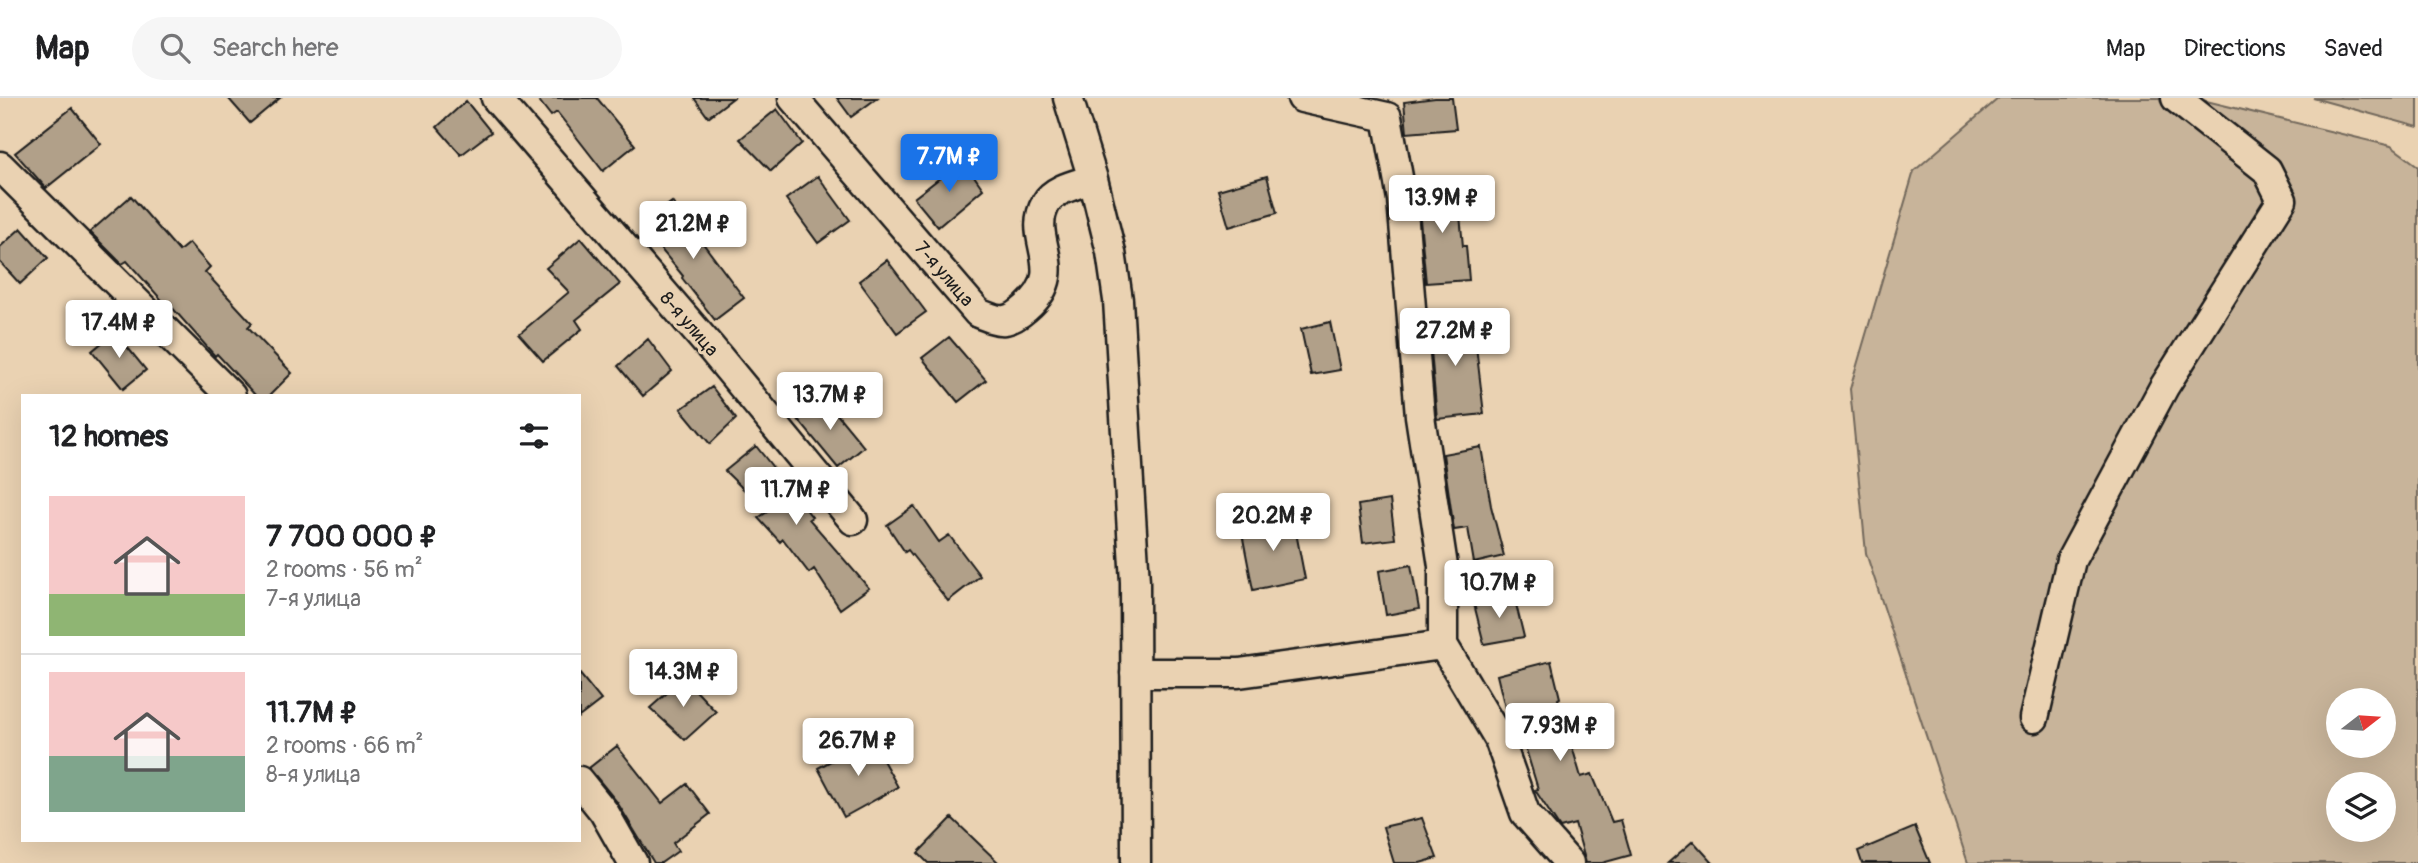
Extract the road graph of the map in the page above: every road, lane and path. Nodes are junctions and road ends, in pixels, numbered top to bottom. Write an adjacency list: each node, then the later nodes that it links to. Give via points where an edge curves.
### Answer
1 (496, 98): 10 (street, 8-я улица)
2 (793, 98): 8 (street, 7-я улица, via 978,313 1000,322 1015,317 1042,291 1048,274 1042,230 1046,202 1054,194)
3 (1068, 98): 8 (street)
4 (1302, 98): 6 (street)
5 (2176, 98): 13 (street, via 2267,170 2282,200 2164,387 2071,560)
6 (1387, 108): 11 (street, via 1402,199 1420,416 1443,566)
7 (0, 166): 9 (street)
8 (1093, 179): 12 (street, via 1118,300 1135,582)
9 (229, 394)
10 (853, 520)
11 (1443, 645): 12 (street, via 1239,673); 17 (street, via 1499,739 1525,813)
12 (1135, 673): 16 (street)
13 (2034, 718)
14 (581, 783): 15 (street, via 604,812)
15 (632, 863)
16 (1136, 863)
17 (1569, 863)

